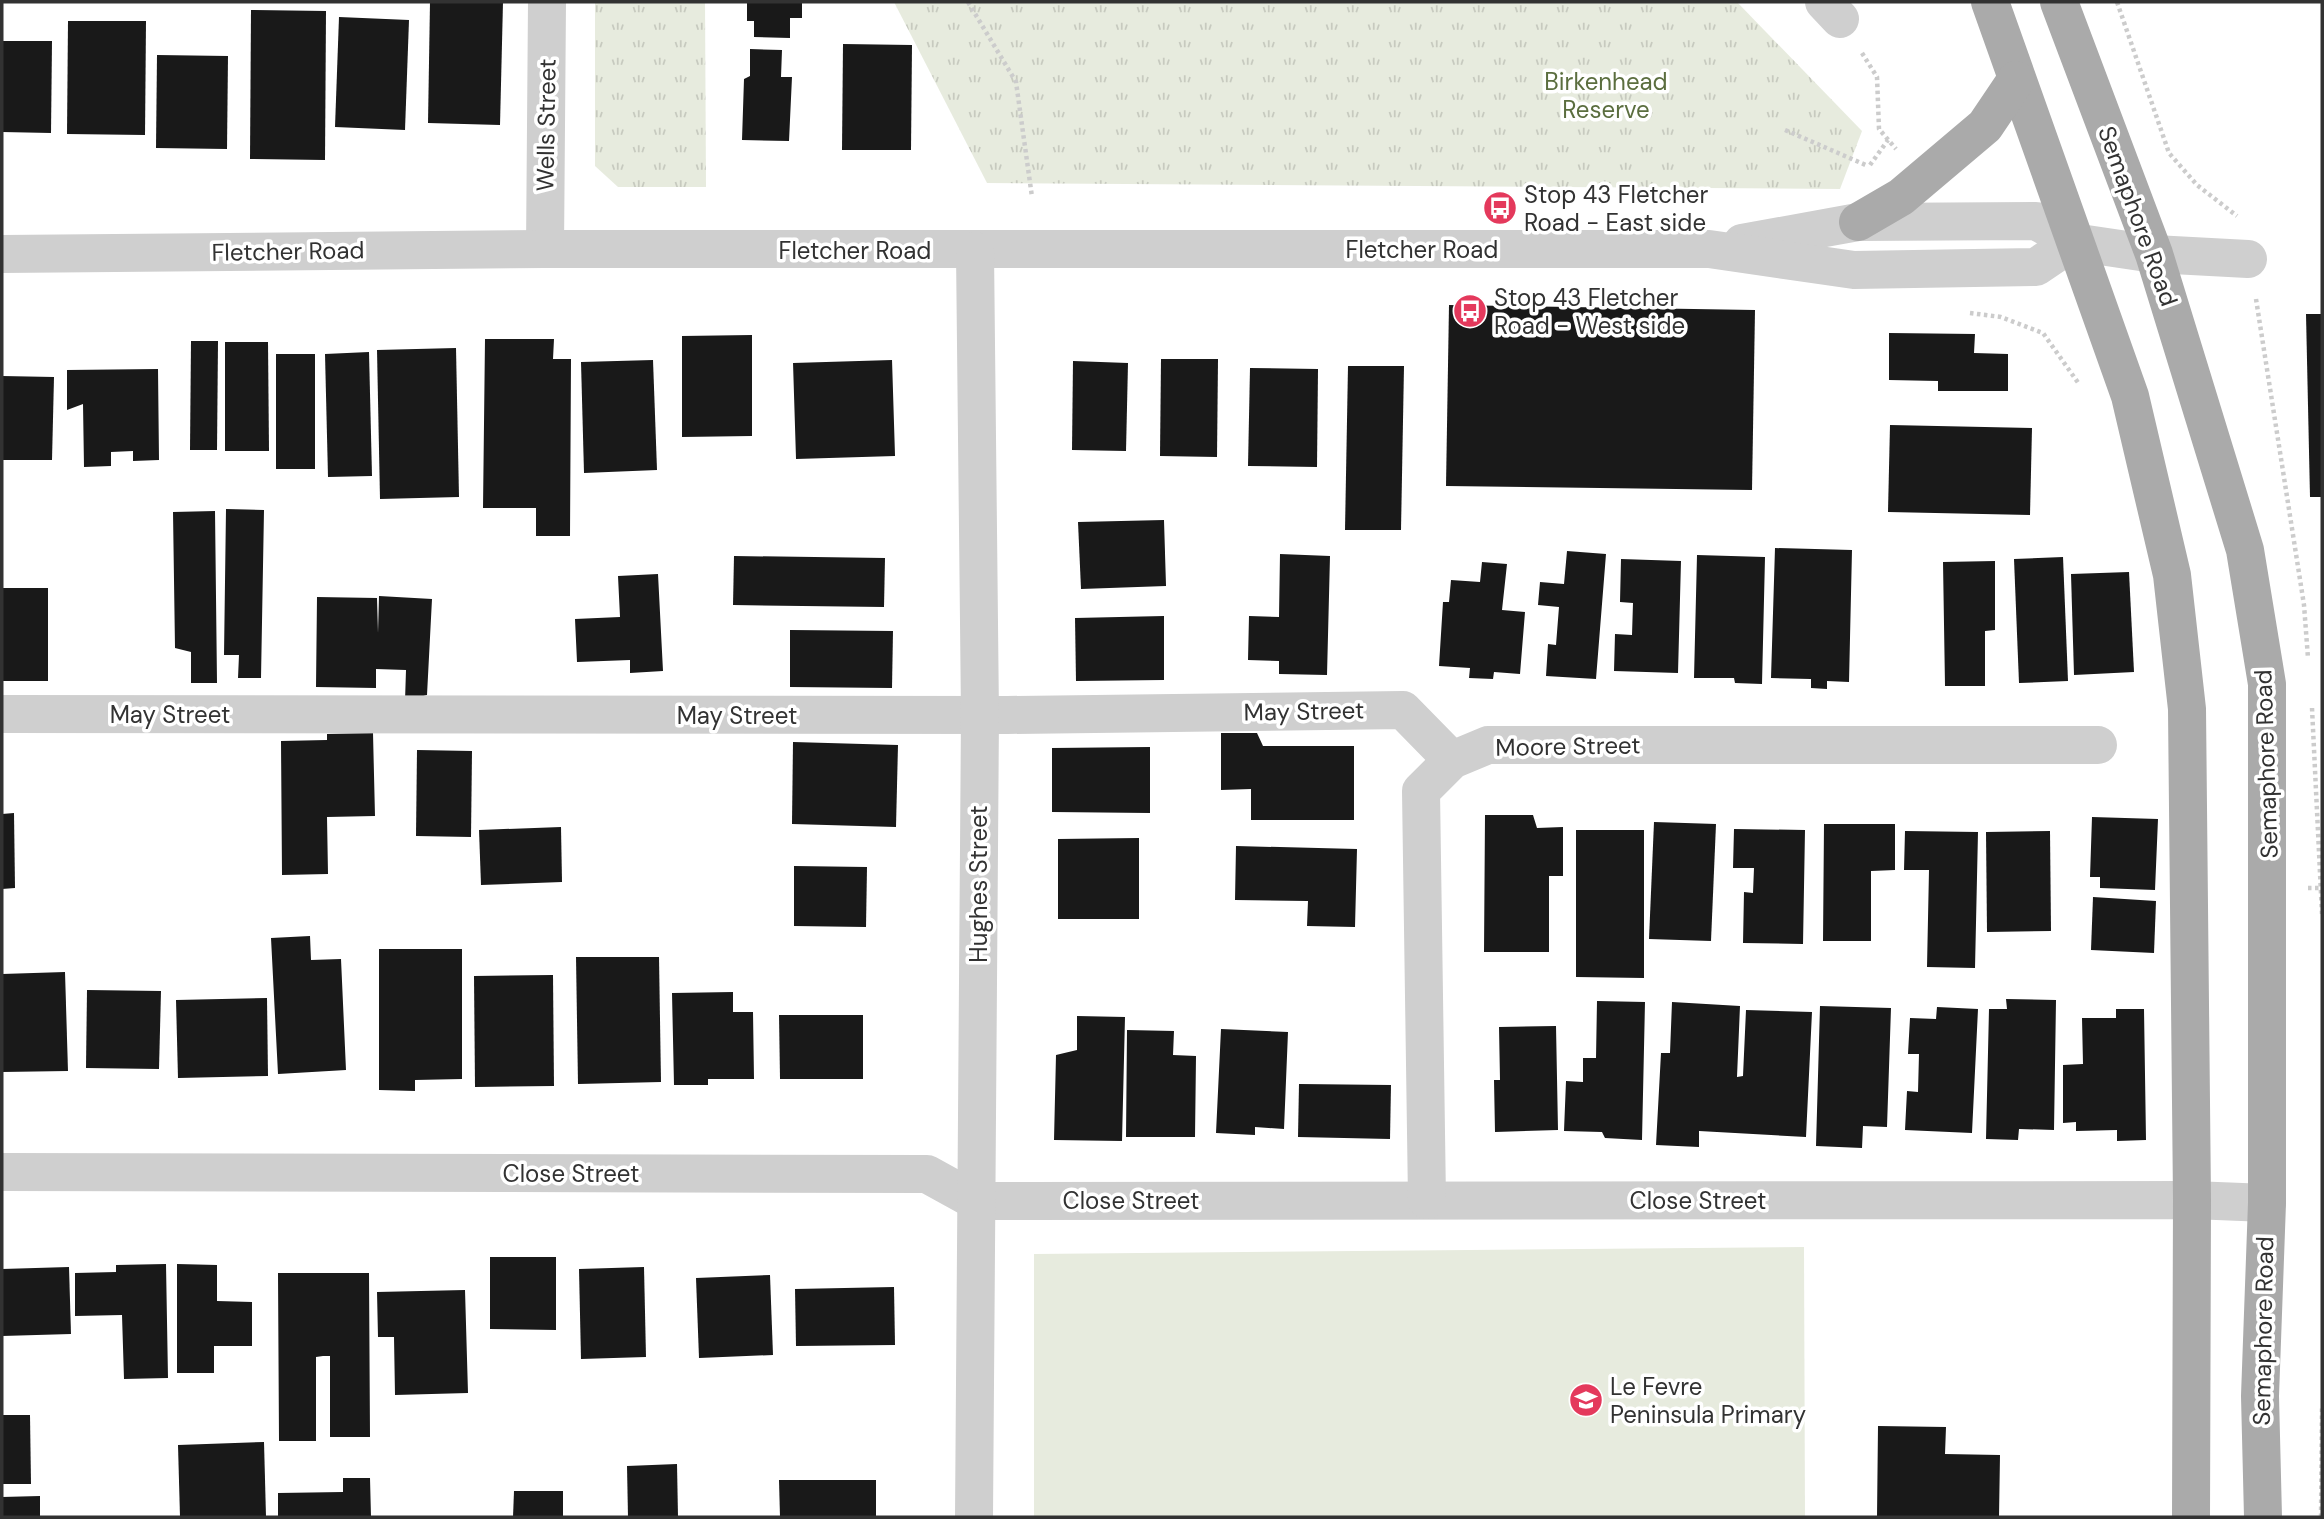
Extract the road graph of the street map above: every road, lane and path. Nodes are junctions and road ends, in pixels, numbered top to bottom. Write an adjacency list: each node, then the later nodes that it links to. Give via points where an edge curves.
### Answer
1 (547, 2): 15 (street, Wells Street)
2 (968, 2): 11 (path, via 1016,82)
3 (1990, 2): 7 (main road)
4 (2059, 2): 19 (main road, Semaphore Road)
5 (2117, 2): 14 (path, via 2169,153 2197,185 2236,213)
6 (1832, 10): 9 (path, via 1877,77 1879,128)
7 (2016, 80): 12 (main road, via 1985,126 1901,197); 13 (main road)
8 (1785, 130): 10 (path)
9 (1900, 154)
10 (1869, 167)
11 (1032, 197)
12 (1858, 222): 13 (street, Fletcher Road, via 2036,221); 16 (street, Fletcher Road)
13 (2073, 242): 16 (street, Fletcher Road, via 2036,267 1866,270); 19 (street, Fletcher Road); 29 (main road, via 2130,396 2172,576 2187,709)
14 (2244, 242): 19 (street, Fletcher Road)
15 (545, 249): 17 (street, Fletcher Road); 18 (street, Fletcher Road)
16 (1709, 249): 17 (street, Fletcher Road)
17 (975, 251): 23 (street, Hughes Street)
18 (2, 254)
19 (2154, 254): 30 (main road, Semaphore Road, via 2245,550 2267,684)
20 (1963, 312): 21 (path, via 2001,317 2043,333)
21 (2082, 389)
22 (2, 714): 23 (street, May Street)
23 (980, 715): 25 (street, May Street, via 1403,710); 27 (street, Hughes Street)
24 (2098, 744): 25 (street, Moore Street, via 1488,745)
25 (1452, 760): 28 (street, Moore Street, via 1421,791)
26 (2, 1172): 27 (street, Close Street, via 927,1174)
27 (976, 1200): 28 (street, Close Street); 32 (street, Hughes Street)
28 (1427, 1200): 29 (street, Close Street)
29 (2192, 1200): 30 (street, Close Street); 33 (main road)
30 (2267, 1203): 34 (main road, Semaphore Road, via 2260,1396)
31 (2322, 1408): 35 (path)
32 (974, 1517)
33 (2191, 1517)
34 (2263, 1517)
35 (2321, 1517)

